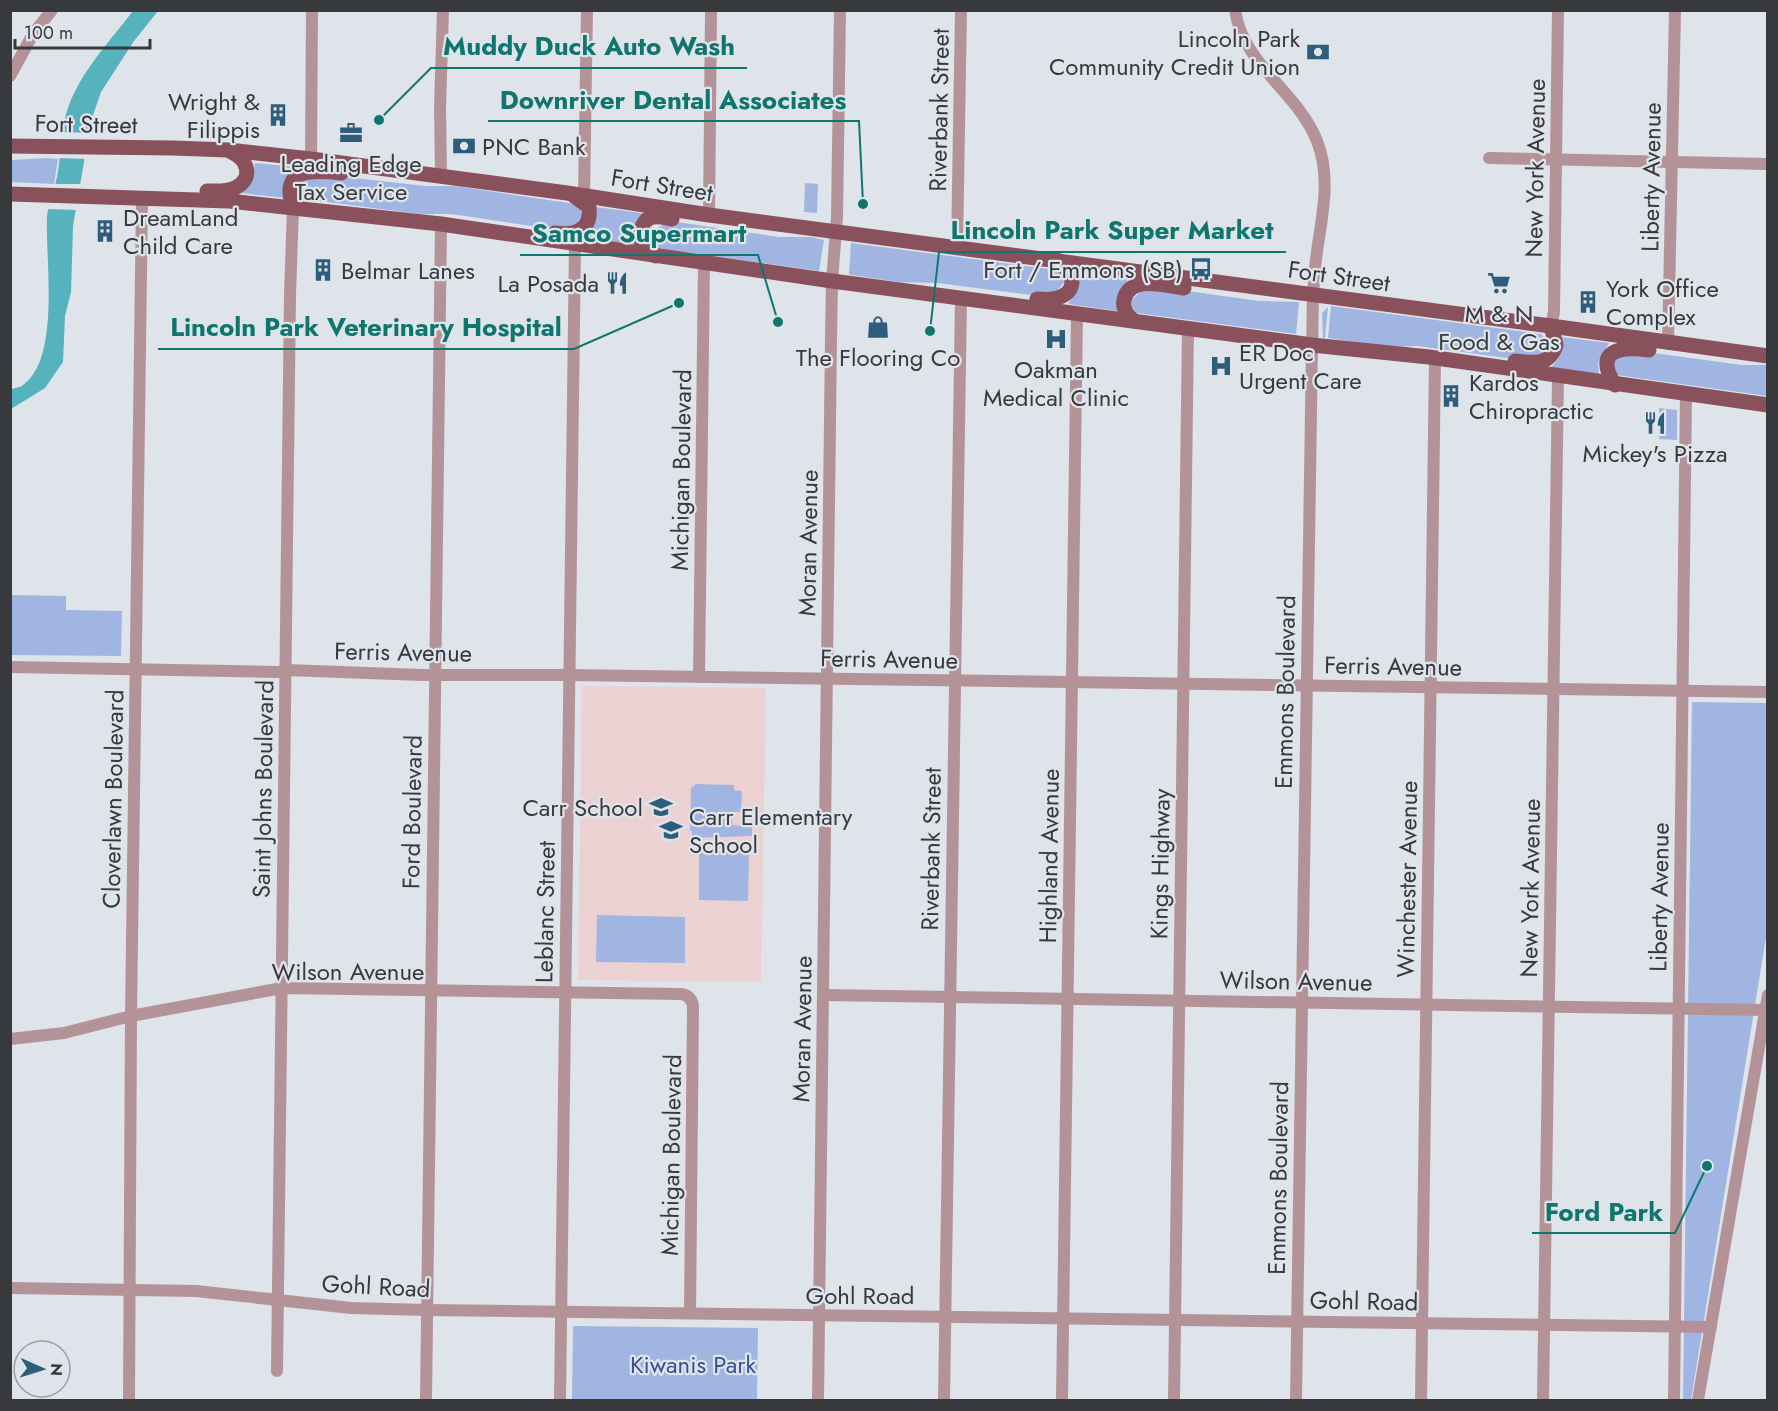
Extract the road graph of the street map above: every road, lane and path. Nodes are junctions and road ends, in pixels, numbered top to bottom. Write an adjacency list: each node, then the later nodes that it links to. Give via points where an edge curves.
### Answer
1 (52, 10): 11 (street, via 33,34)
2 (312, 10): 15 (street)
3 (443, 10): 19 (street)
4 (587, 10): 23 (street)
5 (711, 10): 27 (street)
6 (840, 10): 30 (street, Moran Avenue)
7 (961, 10): 32 (street, Riverbank Street)
8 (1235, 10): 39 (street, Emmons Boulevard, via 1247,45 1303,116 1322,154 1325,187)
9 (1558, 10): 16 (street, New York Avenue)
10 (1675, 10): 17 (street, Liberty Avenue)
11 (11, 76)
12 (10, 146): 13 (main road, Fort Street)
13 (228, 150): 15 (main road, Fort Street); 24 (main road, via 241,157 247,168 244,181 234,189 132,189)
14 (1489, 158): 16 (street)
15 (310, 159): 19 (main road, Fort Street)
16 (1555, 160): 17 (street); 43 (street, New York Avenue)
17 (1673, 163): 18 (street); 45 (street, Liberty Avenue)
18 (1767, 164)
19 (441, 176): 20 (main road, Fort Street)
20 (476, 180): 21 (main road, Fort Street); 26 (main road, via 426,183 303,172 291,187)
21 (567, 193): 23 (main road, Fort Street); 28 (main road, via 589,207 589,220 577,233 567,235 451,219)
22 (10, 194): 24 (main road)
23 (584, 195): 27 (main road, Fort Street)
24 (124, 198): 25 (main road)
25 (142, 198): 26 (main road); 54 (street, Cloverlawn Boulevard)
26 (294, 207): 28 (main road); 55 (street, Saint Johns Boulevard)
27 (709, 215): 29 (main road, Fort Street)
28 (441, 224): 31 (main road); 56 (street, Ford Boulevard)
29 (814, 228): 30 (main road, Fort Street); 33 (main road, via 779,235 655,216 645,221 640,241 645,250)
30 (836, 231): 32 (main road, Fort Street); 36 (street, Moran Avenue)
31 (575, 244): 33 (main road); 57 (street, Leblanc Street)
32 (957, 247): 35 (main road, Fort Street)
33 (657, 257): 34 (main road)
34 (704, 263): 36 (main road); 58 (street, Michigan Boulevard)
35 (1065, 264): 37 (main road, Fort Street); 38 (main road, via 1072,281 1058,300 965,291)
36 (832, 281): 38 (main road); 59 (street, Moran Avenue)
37 (1255, 288): 39 (main road, Fort Street); 42 (main road, via 1233,294 1135,285 1123,301 1124,310)
38 (945, 296): 40 (main road)
39 (1314, 296): 43 (main road, Fort Street); 46 (street, Emmons Boulevard)
40 (961, 298): 41 (main road); 60 (street, Riverbank Street)
41 (1077, 313): 42 (main road); 61 (street, Highland Avenue)
42 (1134, 321): 44 (main road)
43 (1551, 326): 45 (main road, Fort Street); 48 (main road, via 1556,345 1543,362 1443,354)
44 (1188, 328): 46 (main road); 62 (street, Kings Highway)
45 (1668, 344): 47 (main road, Fort Street)
46 (1312, 345): 48 (main road); 63 (street, Emmons Boulevard)
47 (1764, 356): 50 (main road, via 1736,361 1622,349 1608,358 1606,366)
48 (1432, 358): 49 (main road); 64 (street, Winchester Avenue)
49 (1558, 377): 50 (main road); 65 (street, New York Avenue)
50 (1615, 385): 51 (main road)
51 (1686, 394): 52 (main road); 66 (street, Liberty Avenue)
52 (1767, 405)
53 (10, 667): 54 (street, Ferris Avenue)
54 (136, 669): 55 (street, Ferris Avenue); 82 (street, Cloverlawn Boulevard)
55 (286, 670): 56 (street, Ferris Avenue); 68 (street, Saint Johns Boulevard)
56 (435, 675): 57 (street, Ferris Avenue); 69 (street, Ford Boulevard)
57 (569, 675): 58 (street, Ferris Avenue); 70 (street, Leblanc Street)
58 (699, 677): 59 (street, Ferris Avenue)
59 (827, 679): 60 (street, Ferris Avenue); 72 (street, Moran Avenue)
60 (954, 681): 61 (street, Ferris Avenue); 74 (street, Riverbank Street)
61 (1073, 682): 62 (street, Ferris Avenue); 75 (street, Highland Avenue)
62 (1184, 684): 63 (street, Ferris Avenue); 76 (street, Kings Highway)
63 (1306, 685): 64 (street, Ferris Avenue); 77 (street, Emmons Boulevard)
64 (1430, 687): 65 (street, Ferris Avenue); 78 (street, Winchester Avenue)
65 (1553, 690): 66 (street, Ferris Avenue); 79 (street, New York Avenue)
66 (1683, 691): 67 (street, Ferris Avenue); 80 (street, Liberty Avenue)
67 (1767, 692)
68 (282, 988): 69 (street, Wilson Avenue); 82 (street, Wilson Avenue); 86 (street, Saint Johns Boulevard)
69 (431, 991): 70 (street, Wilson Avenue); 87 (street, Ford Boulevard)
70 (565, 993): 73 (street, Wilson Avenue, via 681,994); 88 (street, Leblanc Street)
71 (1767, 994): 81 (street)
72 (823, 995): 74 (street, Wilson Avenue); 90 (street, Moran Avenue)
73 (690, 998): 89 (street, Michigan Boulevard, via 693,1006)
74 (949, 998): 75 (street, Wilson Avenue); 91 (street, Riverbank Street)
75 (1068, 999): 76 (street, Wilson Avenue); 92 (street, Highland Avenue)
76 (1179, 1000): 77 (street, Wilson Avenue); 93 (street, Kings Highway)
77 (1302, 1003): 78 (street, Wilson Avenue); 94 (street, Emmons Boulevard)
78 (1426, 1003): 79 (street, Wilson Avenue); 95 (street, Winchester Avenue)
79 (1549, 1006): 80 (street, Wilson Avenue); 96 (street, New York Avenue)
80 (1678, 1008): 81 (street, Wilson Avenue); 97 (street, Liberty Avenue)
81 (1766, 1010): 98 (street)
82 (131, 1016): 83 (street, Wilson Avenue, via 64,1033); 85 (street, Cloverlawn Boulevard)
83 (10, 1039)
84 (10, 1288): 85 (street, Gohl Road)
85 (129, 1290): 86 (street, Gohl Road, via 196,1291); 100 (street, Cloverlawn Boulevard)
86 (278, 1300): 87 (street, Gohl Road, via 351,1308); 99 (street, Saint Johns Boulevard)
87 (427, 1310): 88 (street, Gohl Road); 101 (street, Ford Boulevard)
88 (561, 1311): 89 (street, Gohl Road); 102 (street, Leblanc Street)
89 (690, 1313): 90 (street, Gohl Road)
90 (819, 1315): 91 (street, Gohl Road); 103 (street, Moran Avenue)
91 (946, 1317): 92 (street, Gohl Road); 104 (street, Riverbank Street)
92 (1064, 1318): 93 (street, Gohl Road); 105 (street, Highland Avenue)
93 (1175, 1320): 94 (street, Gohl Road); 106 (street, Kings Highway)
94 (1297, 1321): 95 (street, Gohl Road); 107 (street, Emmons Boulevard)
95 (1422, 1323): 96 (street, Gohl Road); 108 (street, Winchester Avenue)
96 (1544, 1325): 97 (street, Gohl Road); 109 (street, New York Avenue)
97 (1674, 1327): 98 (street, Gohl Road); 110 (street, Liberty Avenue)
98 (1711, 1328): 111 (street)
99 (277, 1371)
100 (129, 1401)
101 (426, 1401)
102 (560, 1401)
103 (818, 1401)
104 (944, 1401)
105 (1062, 1401)
106 (1174, 1401)
107 (1296, 1401)
108 (1421, 1401)
109 (1543, 1401)
110 (1674, 1401)
111 (1698, 1401)

